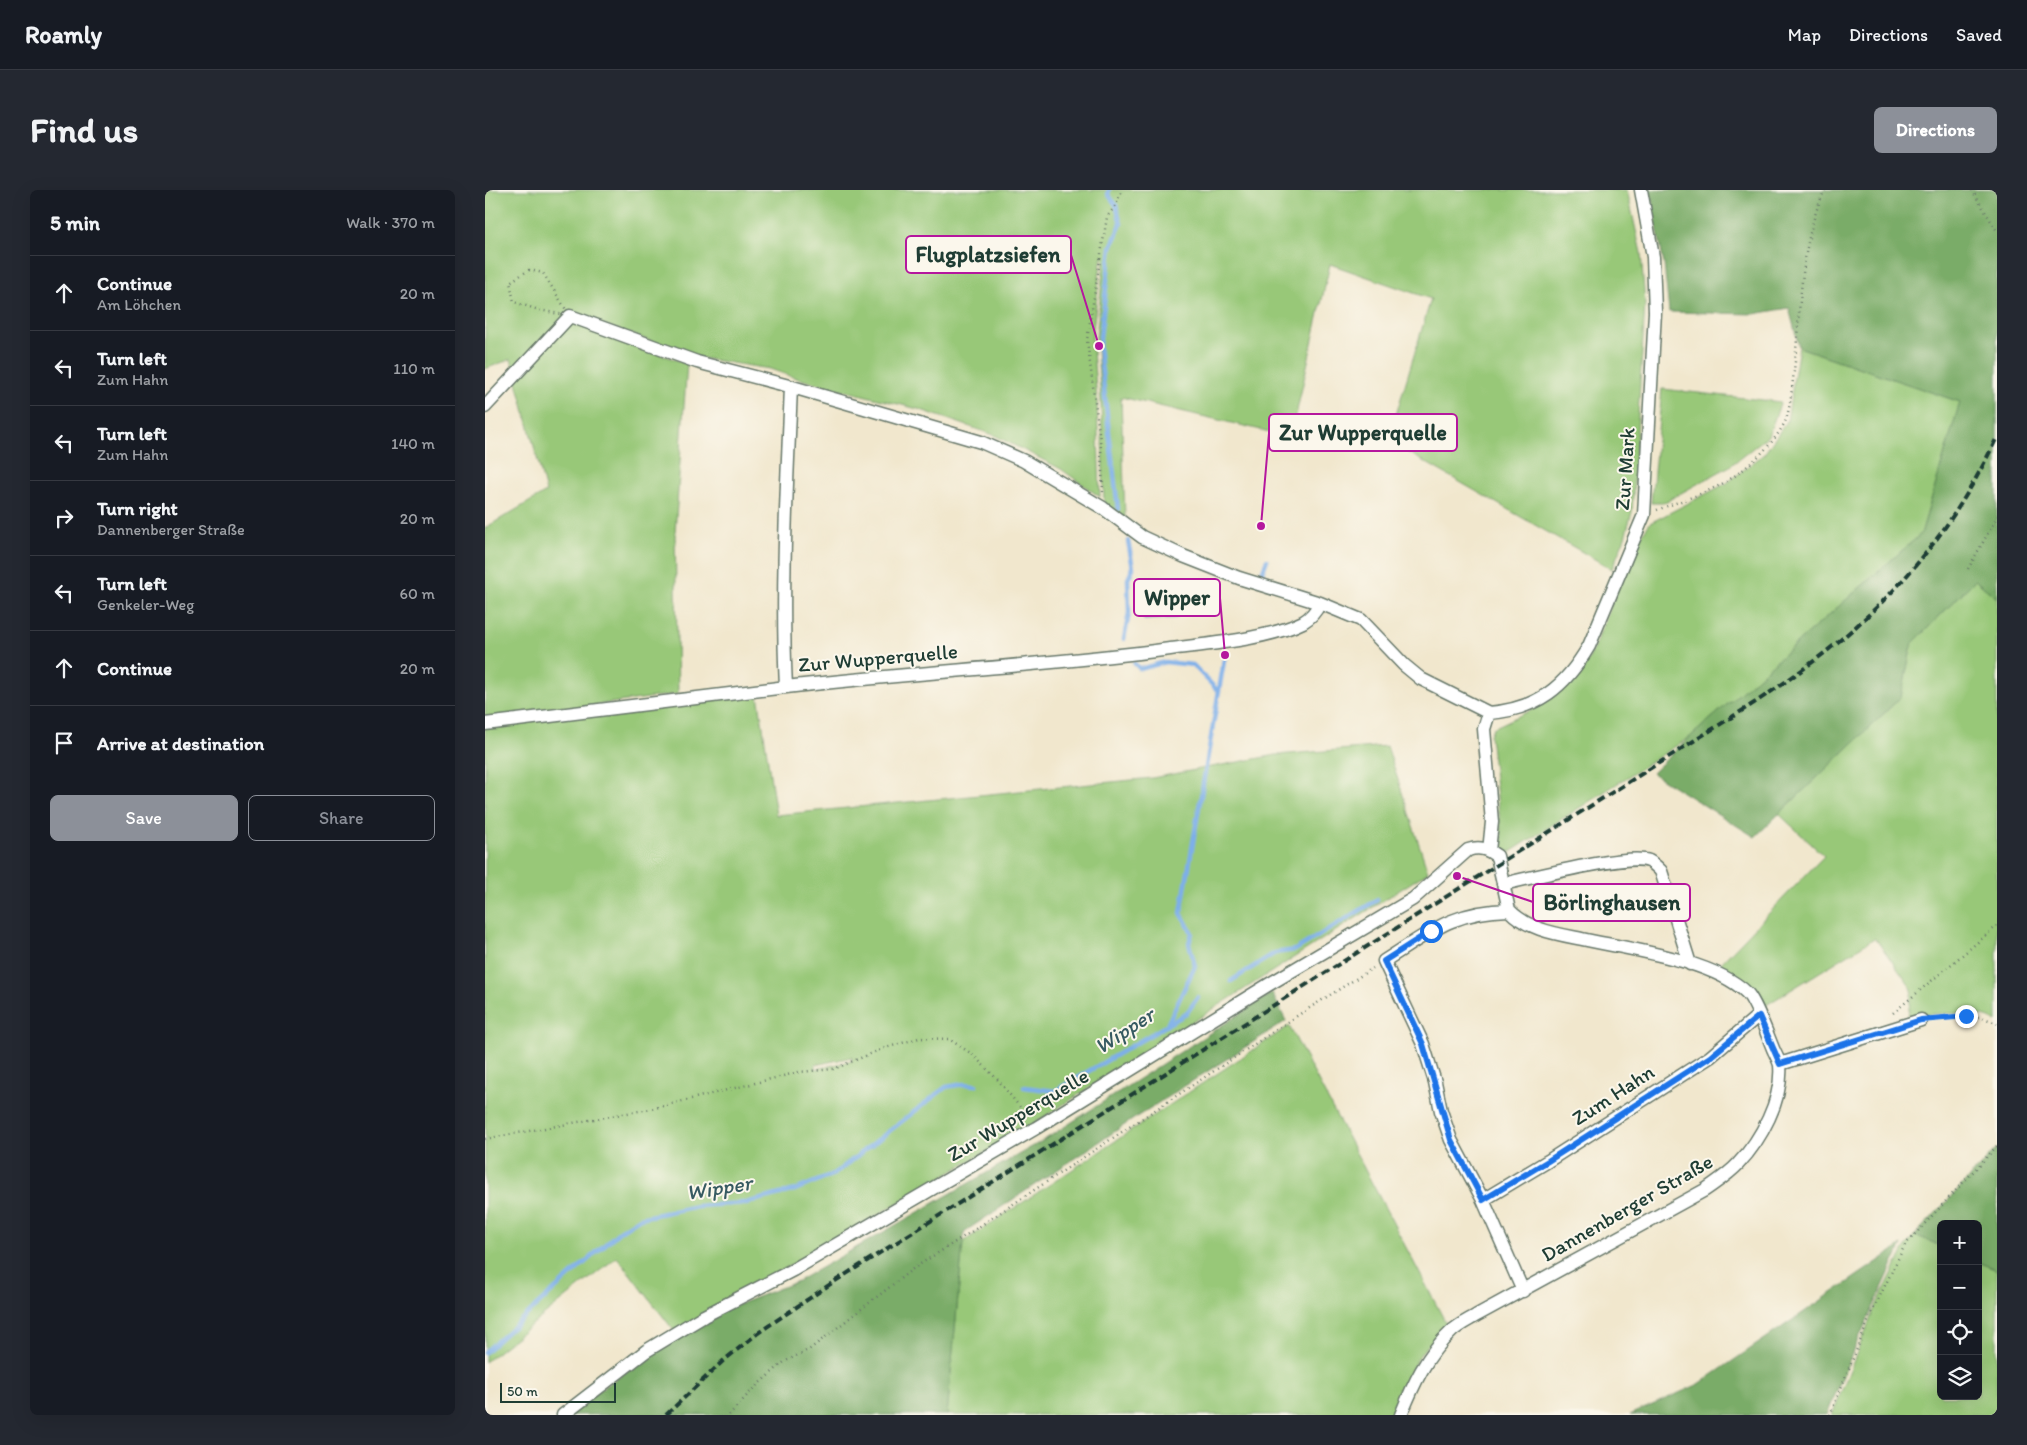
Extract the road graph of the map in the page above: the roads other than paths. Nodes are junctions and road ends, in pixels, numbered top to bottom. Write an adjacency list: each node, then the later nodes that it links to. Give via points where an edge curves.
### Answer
1 (1641, 190): 6 (street, Zur Mark, via 1653,258 1655,312 1644,515 1578,664 1565,680 1535,702 1507,712)
2 (791, 387): 3 (street, via 697,362 570,316); 4 (street, via 981,442 1025,461 1103,508 1143,537 1183,556 1239,578); 5 (street, Zur Wupperquelle, via 785,527)
3 (485, 407)
4 (1320, 603): 5 (street, Zur Wupperquelle, via 1314,614 1303,622 1253,636 1210,643 1122,655); 6 (street, via 1361,620 1421,679)
5 (786, 687): 7 (street)
6 (1489, 713): 8 (street, via 1484,729 1492,822)
7 (485, 724)
8 (1489, 850): 9 (street, via 1497,856); 17 (street, Zur Wupperquelle, via 1478,847 1468,850 1413,899 1037,1128 646,1351)
9 (1503, 884): 10 (street); 11 (street, via 1630,859 1649,862 1661,871)
10 (1509, 910): 11 (street, via 1517,918 1553,933); 15 (street, via 1468,914 1448,921 1384,961 1423,1044 1451,1140)
11 (1690, 964): 12 (street, via 1729,979 1748,994)
12 (1759, 1016): 14 (street); 15 (street, Zum Hahn, via 1710,1057)
13 (1921, 1020): 14 (street)
14 (1780, 1064): 16 (street, Dannenberger Straße, via 1772,1112 1738,1165 1705,1190)
15 (1483, 1200): 16 (street)
16 (1523, 1291): 18 (street, Dannenberger Straße, via 1451,1332 1413,1385)
17 (563, 1415)
18 (1401, 1415)

